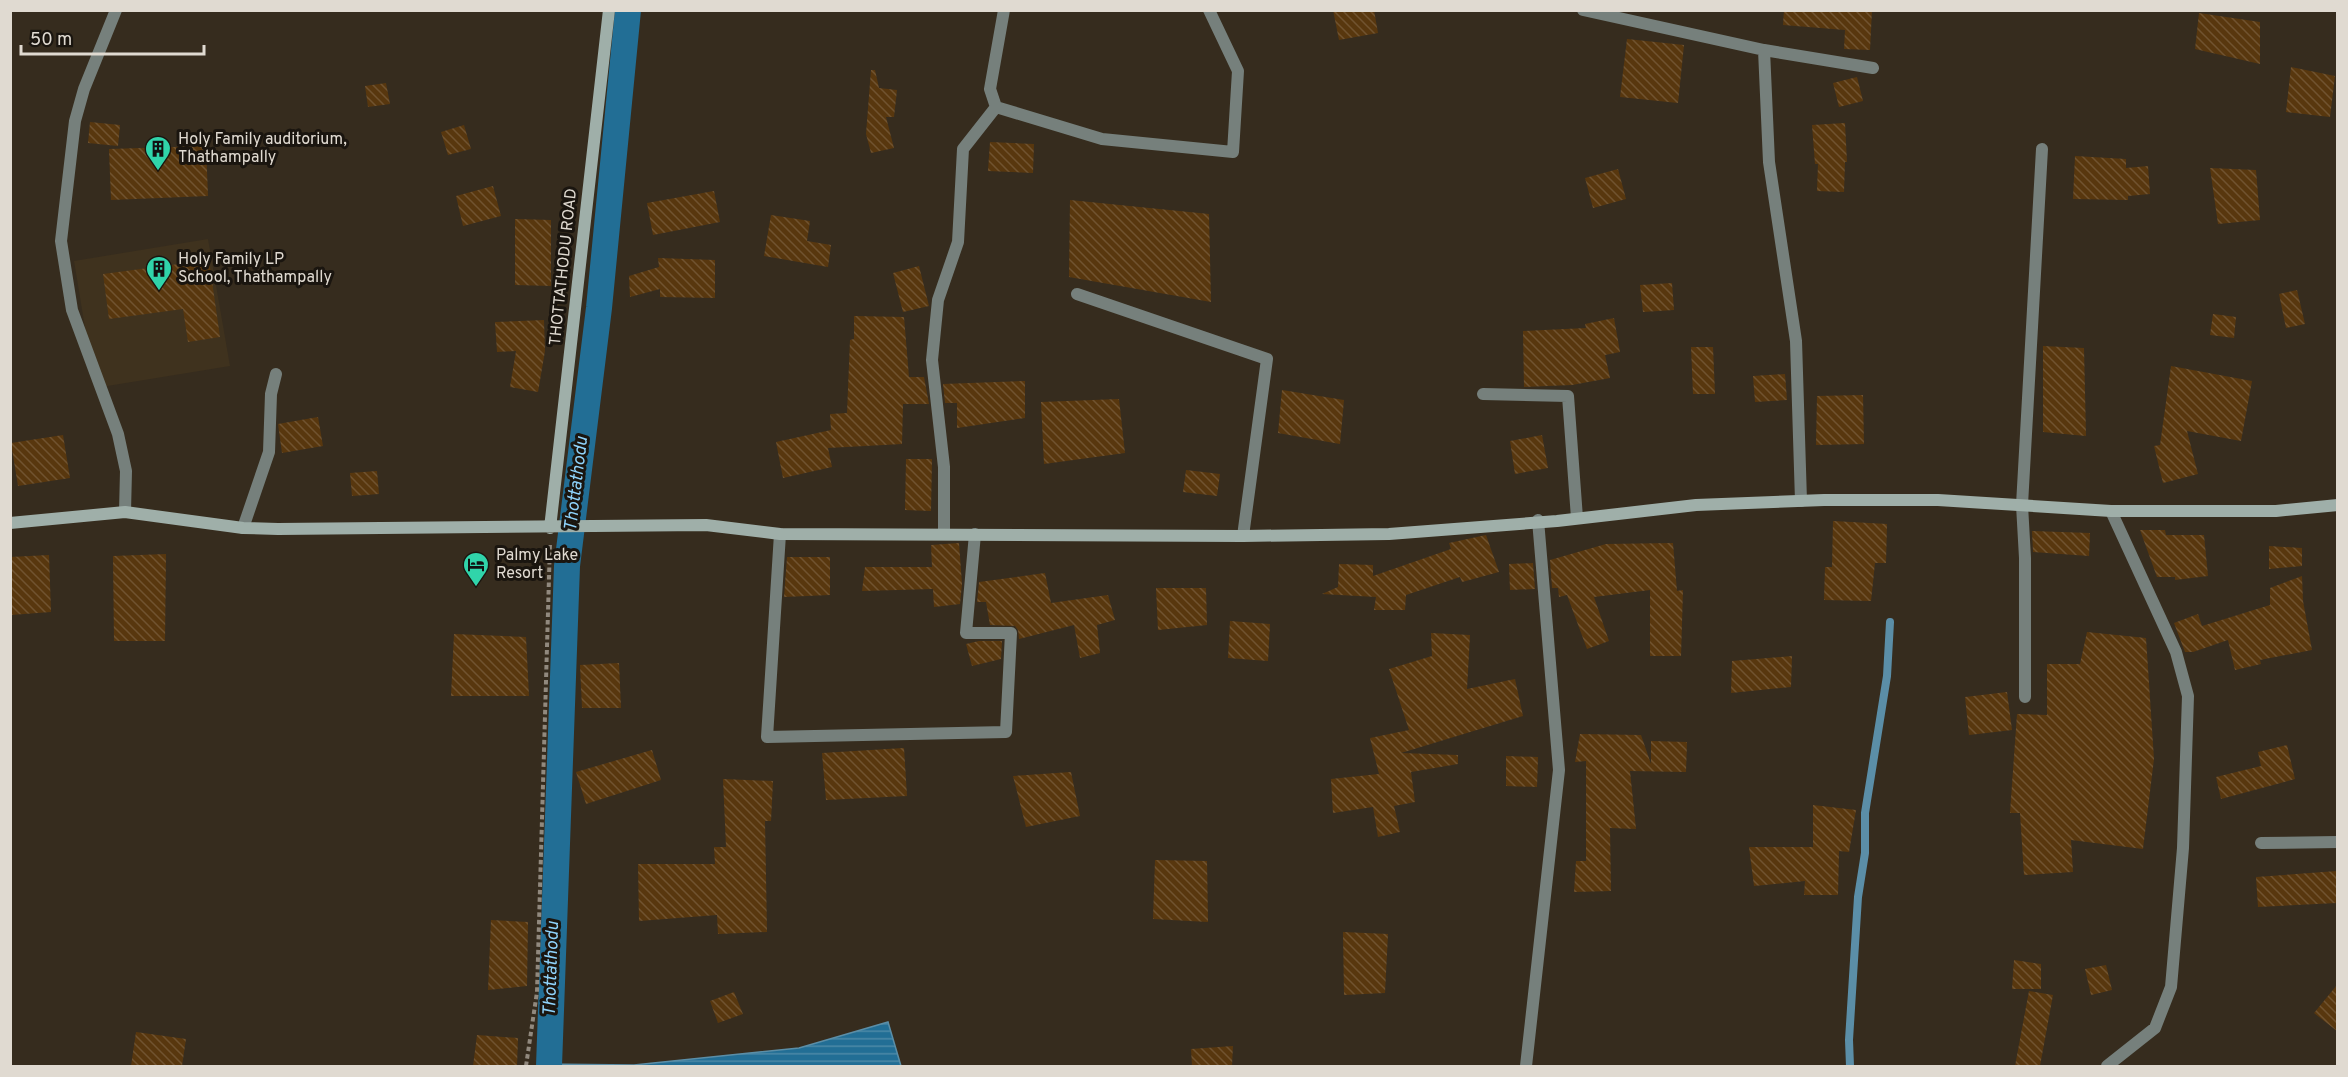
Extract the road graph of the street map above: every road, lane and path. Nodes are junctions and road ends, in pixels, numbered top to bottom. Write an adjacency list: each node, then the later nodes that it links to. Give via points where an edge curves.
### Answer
1 (116, 10): 17 (street, via 75,121 61,241 72,310 118,434 126,471)
2 (609, 10): 22 (main road, THOTTATHODU ROAD)
3 (1004, 10): 8 (street, via 990,89)
4 (1209, 10): 8 (street, via 1238,71 1233,152 1102,139)
5 (1583, 10): 6 (street)
6 (1764, 50): 7 (street); 13 (street, via 1769,162 1796,341)
7 (1874, 68)
8 (996, 106): 24 (street, via 963,149 958,242 938,300 932,360 944,467)
9 (2042, 149): 14 (street)
10 (1077, 294): 26 (street, via 1267,359)
11 (276, 374): 21 (street, via 271,394 269,452)
12 (1483, 394): 18 (street, via 1568,396)
13 (1801, 501): 14 (main road, via 1938,500); 18 (main road, via 1696,505)
14 (2022, 505): 16 (main road); 27 (street)
15 (2337, 505): 16 (main road, via 2276,511)
16 (2111, 511): 32 (street, via 2176,652 2188,696 2171,987 2156,1028)
17 (125, 512): 20 (main road); 21 (main road)
18 (1577, 518): 19 (main road)
19 (1538, 520): 26 (main road, via 1389,534); 31 (street, via 1558,770)
20 (10, 523)
21 (243, 528): 22 (main road)
22 (554, 528): 23 (main road, via 706,525); 30 (path, via 537,992)
23 (780, 534): 24 (main road); 25 (street, via 766,737 1005,732 1011,633 966,633)
24 (944, 534): 25 (main road)
25 (975, 534): 26 (main road)
26 (1243, 536)
27 (2025, 697)
28 (2337, 842): 29 (street)
29 (2261, 843)
30 (526, 1066)
31 (1526, 1066)
32 (2107, 1066)

